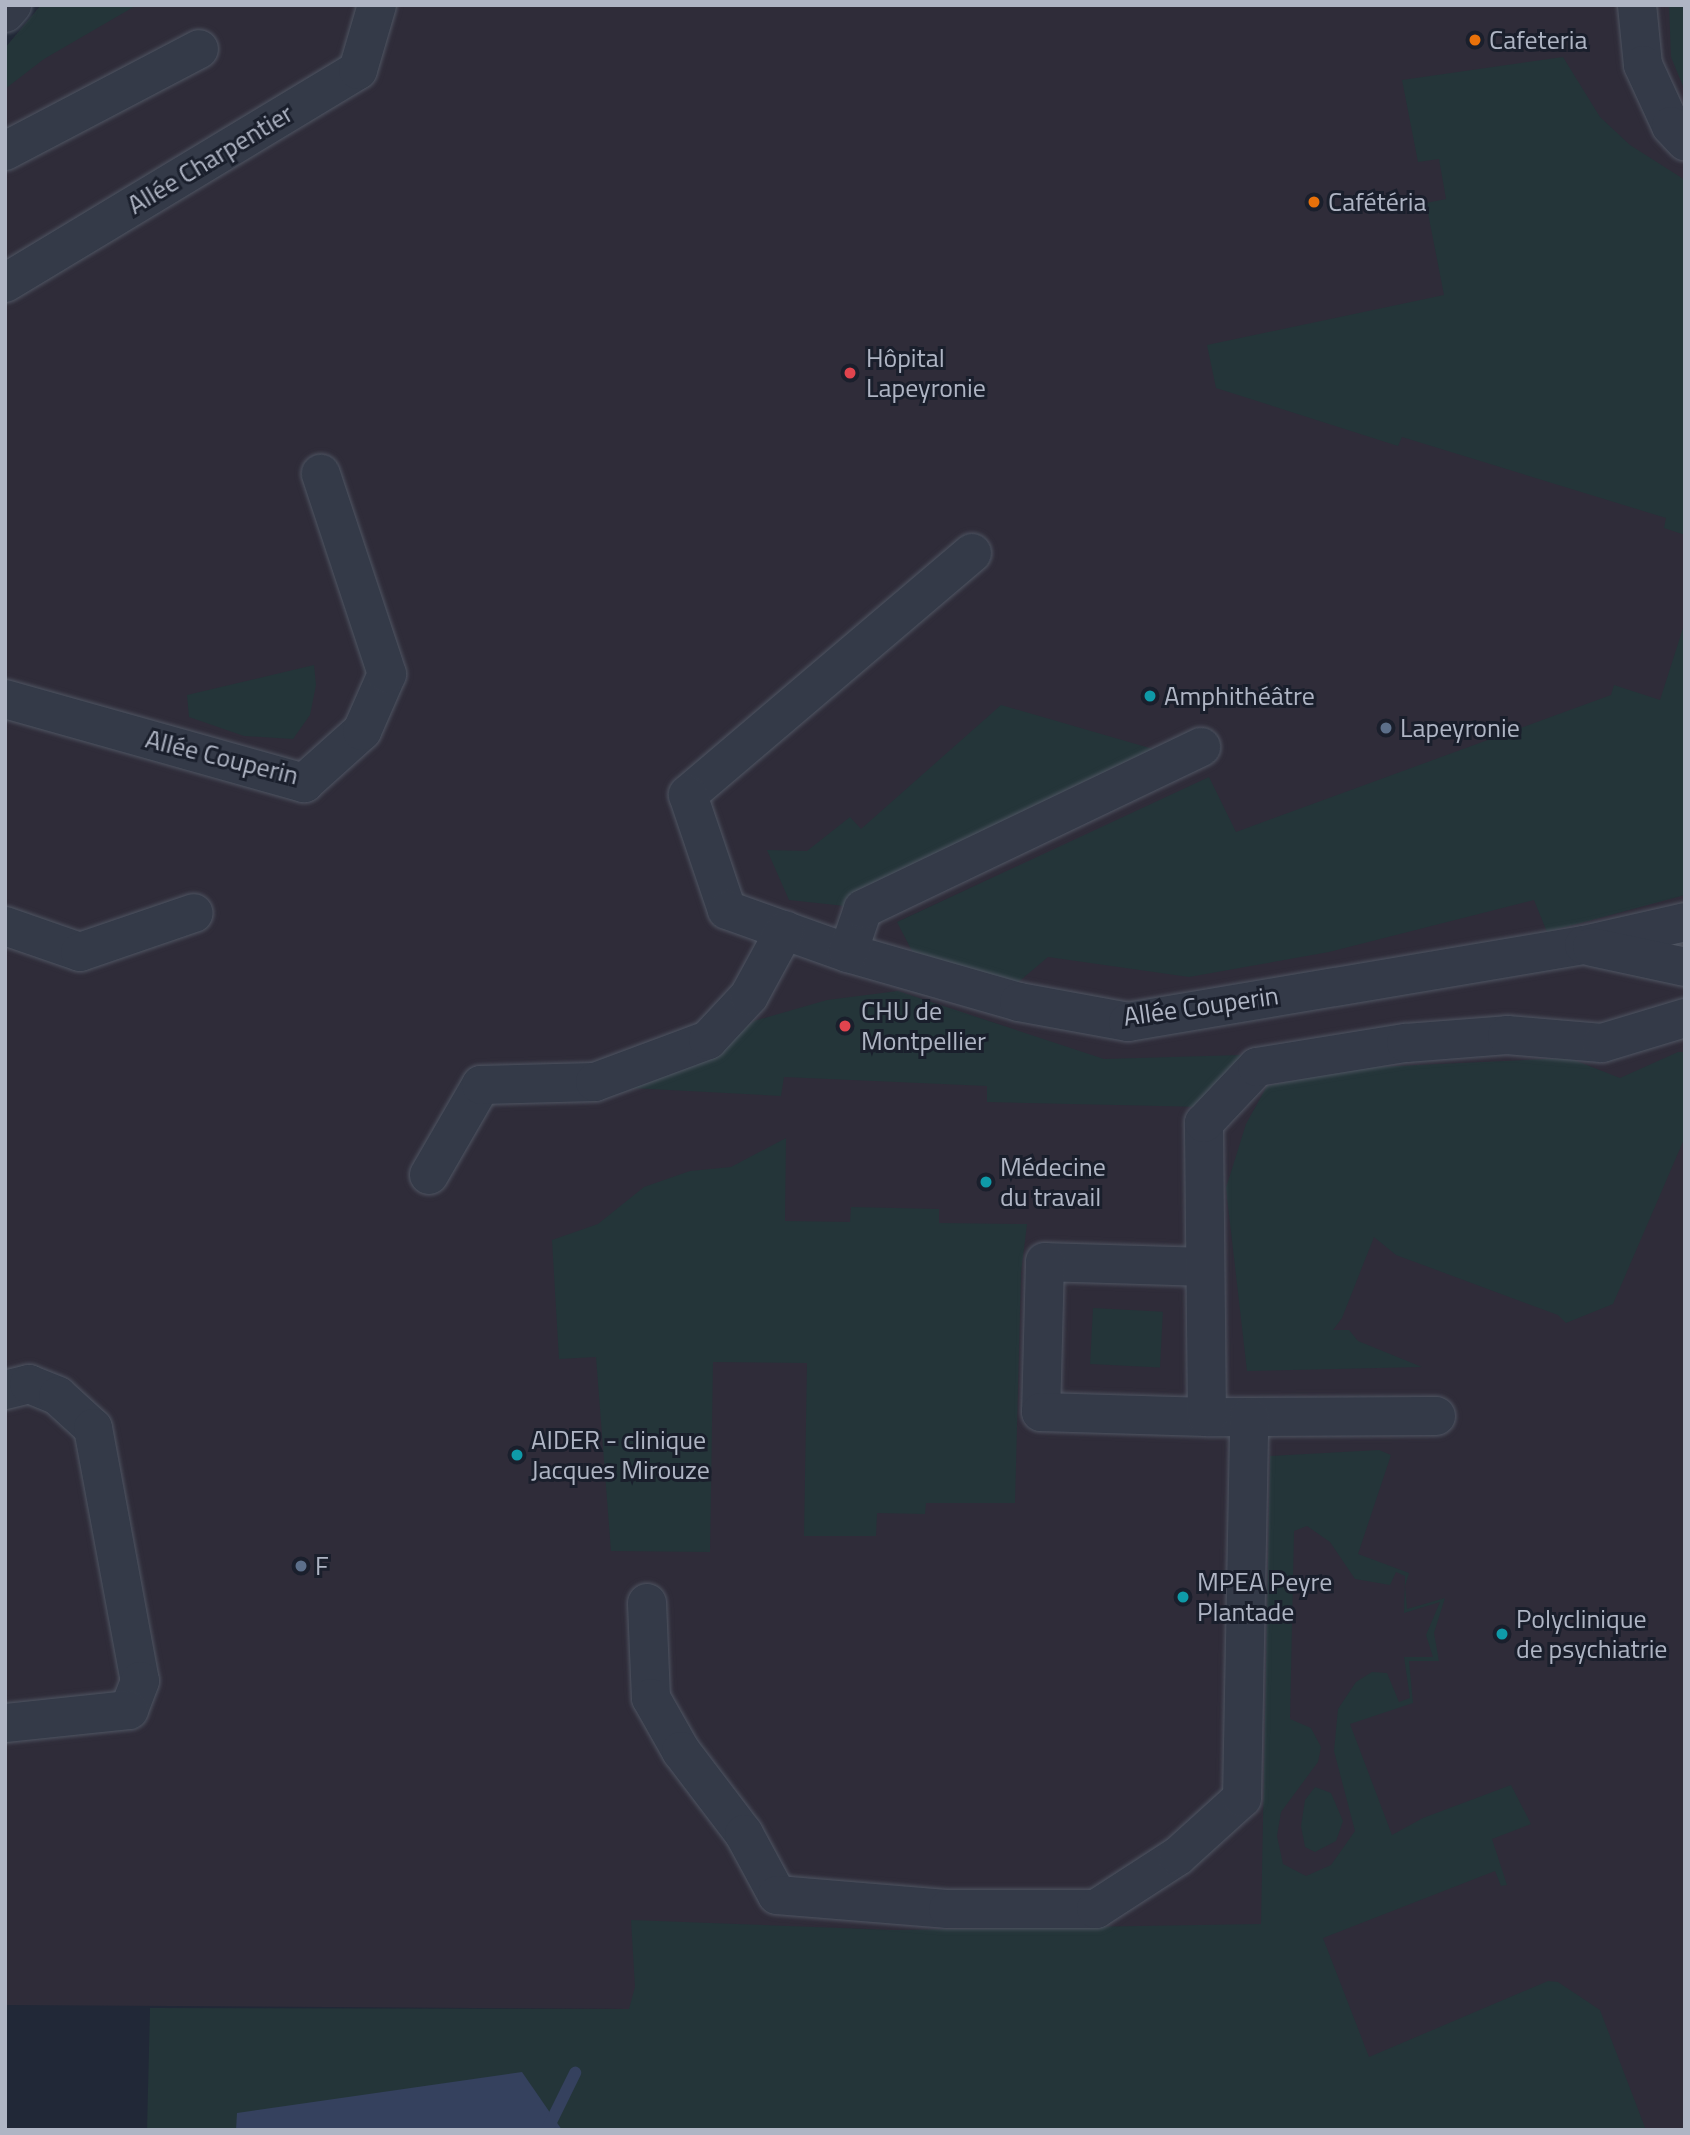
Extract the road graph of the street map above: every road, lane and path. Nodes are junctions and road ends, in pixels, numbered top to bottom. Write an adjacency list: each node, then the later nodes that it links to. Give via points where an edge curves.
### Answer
1 (12, 5): 4 (street)
2 (377, 5): 8 (street, Allée Charpentier, via 358,70)
3 (1637, 5): 6 (street, via 1643,65 1671,126)
4 (5, 13)
5 (199, 49): 7 (street)
6 (1685, 141)
7 (5, 151)
8 (5, 283)
9 (321, 474): 11 (street, Allée Couperin, via 387,674 362,731 304,783)
10 (972, 554): 16 (street, Allée Couperin, via 688,795 727,910)
11 (5, 699)
12 (1201, 747): 18 (street, via 863,909)
13 (194, 914): 15 (street, via 80,952)
14 (1685, 922): 17 (street, Allée Couperin)
15 (5, 926)
16 (785, 930): 18 (street, Allée Couperin); 21 (street, via 750,996 708,1040 595,1082 481,1085)
17 (1584, 945): 18 (street, Allée Couperin, via 1128,1022 1019,1002); 19 (street)
18 (848, 953)
19 (1685, 967)
20 (1685, 1018): 22 (street, via 1602,1043 1507,1035 1406,1043 1257,1067 1205,1124)
21 (429, 1175)
22 (1204, 1267): 25 (street); 25 (street, via 1045,1262 1041,1412)
23 (13, 1382): 28 (street, via 69,1403 93,1428 140,1681 129,1710)
24 (1436, 1416): 26 (street)
25 (1207, 1417): 26 (street)
26 (1249, 1417): 27 (street, via 1241,1798 1178,1856 1096,1909 948,1909 778,1895 744,1834 681,1751 651,1698)
27 (647, 1602)
28 (5, 1723)

